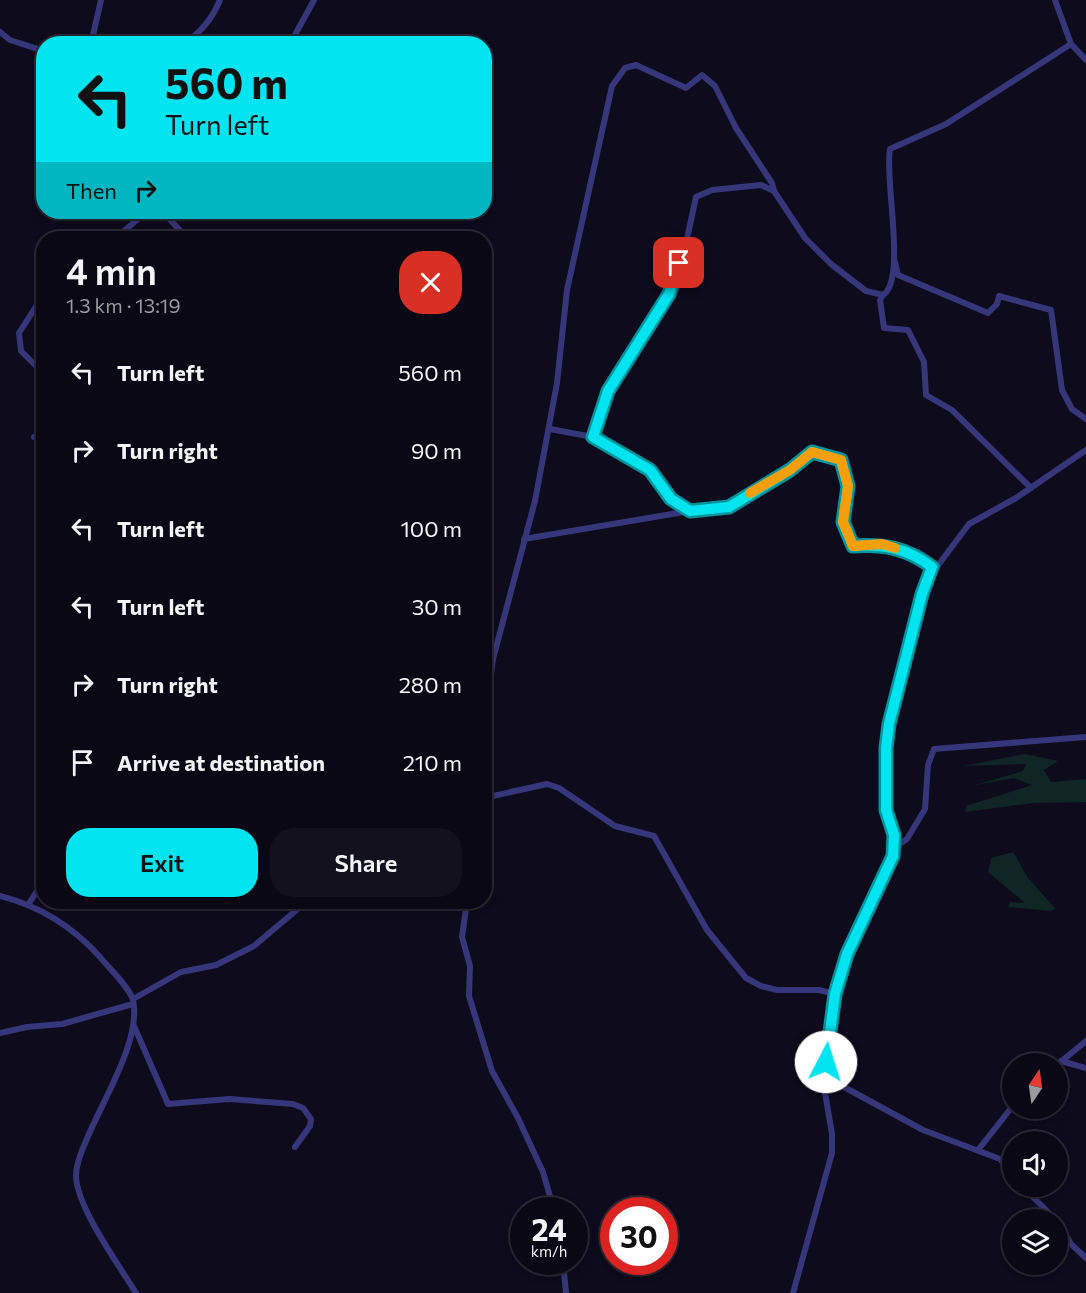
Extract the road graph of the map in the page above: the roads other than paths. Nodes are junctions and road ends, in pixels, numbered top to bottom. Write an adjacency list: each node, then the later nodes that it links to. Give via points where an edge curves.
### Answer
1 (101, 0): 6 (street)
2 (220, 0): 7 (street, via 213,17)
3 (314, 0): 8 (street)
4 (1055, 0): 9 (street)
5 (0, 32): 10 (street, via 10,40)
6 (93, 36)
7 (194, 36)
8 (294, 36)
9 (1071, 44): 11 (street); 17 (street, via 946,124 890,149 887,169)
10 (36, 48)
11 (1086, 60)
12 (774, 191): 18 (street, via 806,238 831,264 866,291); 22 (street, via 716,86 702,75 686,88 636,64 625,68 612,86 567,291); 23 (street, via 761,185 712,190 696,197 685,248 669,294 608,391)
13 (138, 219): 15 (street)
14 (169, 219): 16 (street)
15 (124, 231)
16 (181, 231)
17 (895, 258): 18 (street, via 890,286); 21 (street, via 898,274 988,314 999,296 1050,310 1062,390 1072,409)
18 (883, 295): 25 (street, via 880,300 884,328 908,330 924,362 926,395 952,410)
19 (36, 306): 20 (street, via 19,333 21,351)
20 (36, 366)
21 (1086, 419)
22 (550, 429): 23 (street); 27 (street)
23 (593, 437): 26 (street, via 650,470 671,499)
24 (1086, 450): 25 (street)
25 (1031, 488): 28 (street, via 969,524)
26 (690, 511): 27 (street); 28 (street, via 729,507 812,452 841,460 848,486 843,522 853,546 882,544 915,554 932,567)
27 (524, 539): 29 (street)
28 (930, 576): 33 (street, via 889,724 886,810)
29 (493, 659): 30 (street)
30 (492, 667)
31 (1086, 737): 33 (street, via 934,749 927,765 925,809 907,838)
32 (492, 796): 41 (street, via 547,784 560,788 615,826 654,836 707,930 746,978 777,990)
33 (895, 847): 41 (street, via 847,954)
34 (36, 892): 36 (street)
35 (0, 896): 36 (street)
36 (28, 905): 37 (street)
37 (36, 909)
38 (37, 909): 42 (street, via 58,919 79,937 114,973)
39 (298, 909): 42 (street, via 254,946 216,965 181,972)
40 (466, 909): 54 (street, via 462,937 470,966 469,996 492,1071 543,1172)
41 (835, 994): 49 (street)
42 (133, 1001): 43 (street); 44 (street, via 62,1024)
43 (134, 1025): 51 (street, via 168,1104 229,1099 292,1104 303,1108 311,1119); 60 (street, via 79,1157 76,1177 83,1205)
44 (0, 1033)
45 (1086, 1041): 46 (street)
46 (1068, 1056)
47 (1068, 1065): 48 (street)
48 (1086, 1068)
49 (822, 1075): 52 (street, via 923,1130); 62 (street, via 832,1153)
50 (1002, 1119): 52 (street)
51 (295, 1147)
52 (978, 1149): 53 (street)
53 (1002, 1161)
54 (550, 1197)
55 (1033, 1197): 56 (street)
56 (1045, 1209)
57 (1068, 1239): 58 (street)
58 (1086, 1258)
59 (565, 1275): 61 (street)
60 (136, 1293)
61 (566, 1293)
62 (794, 1293)

